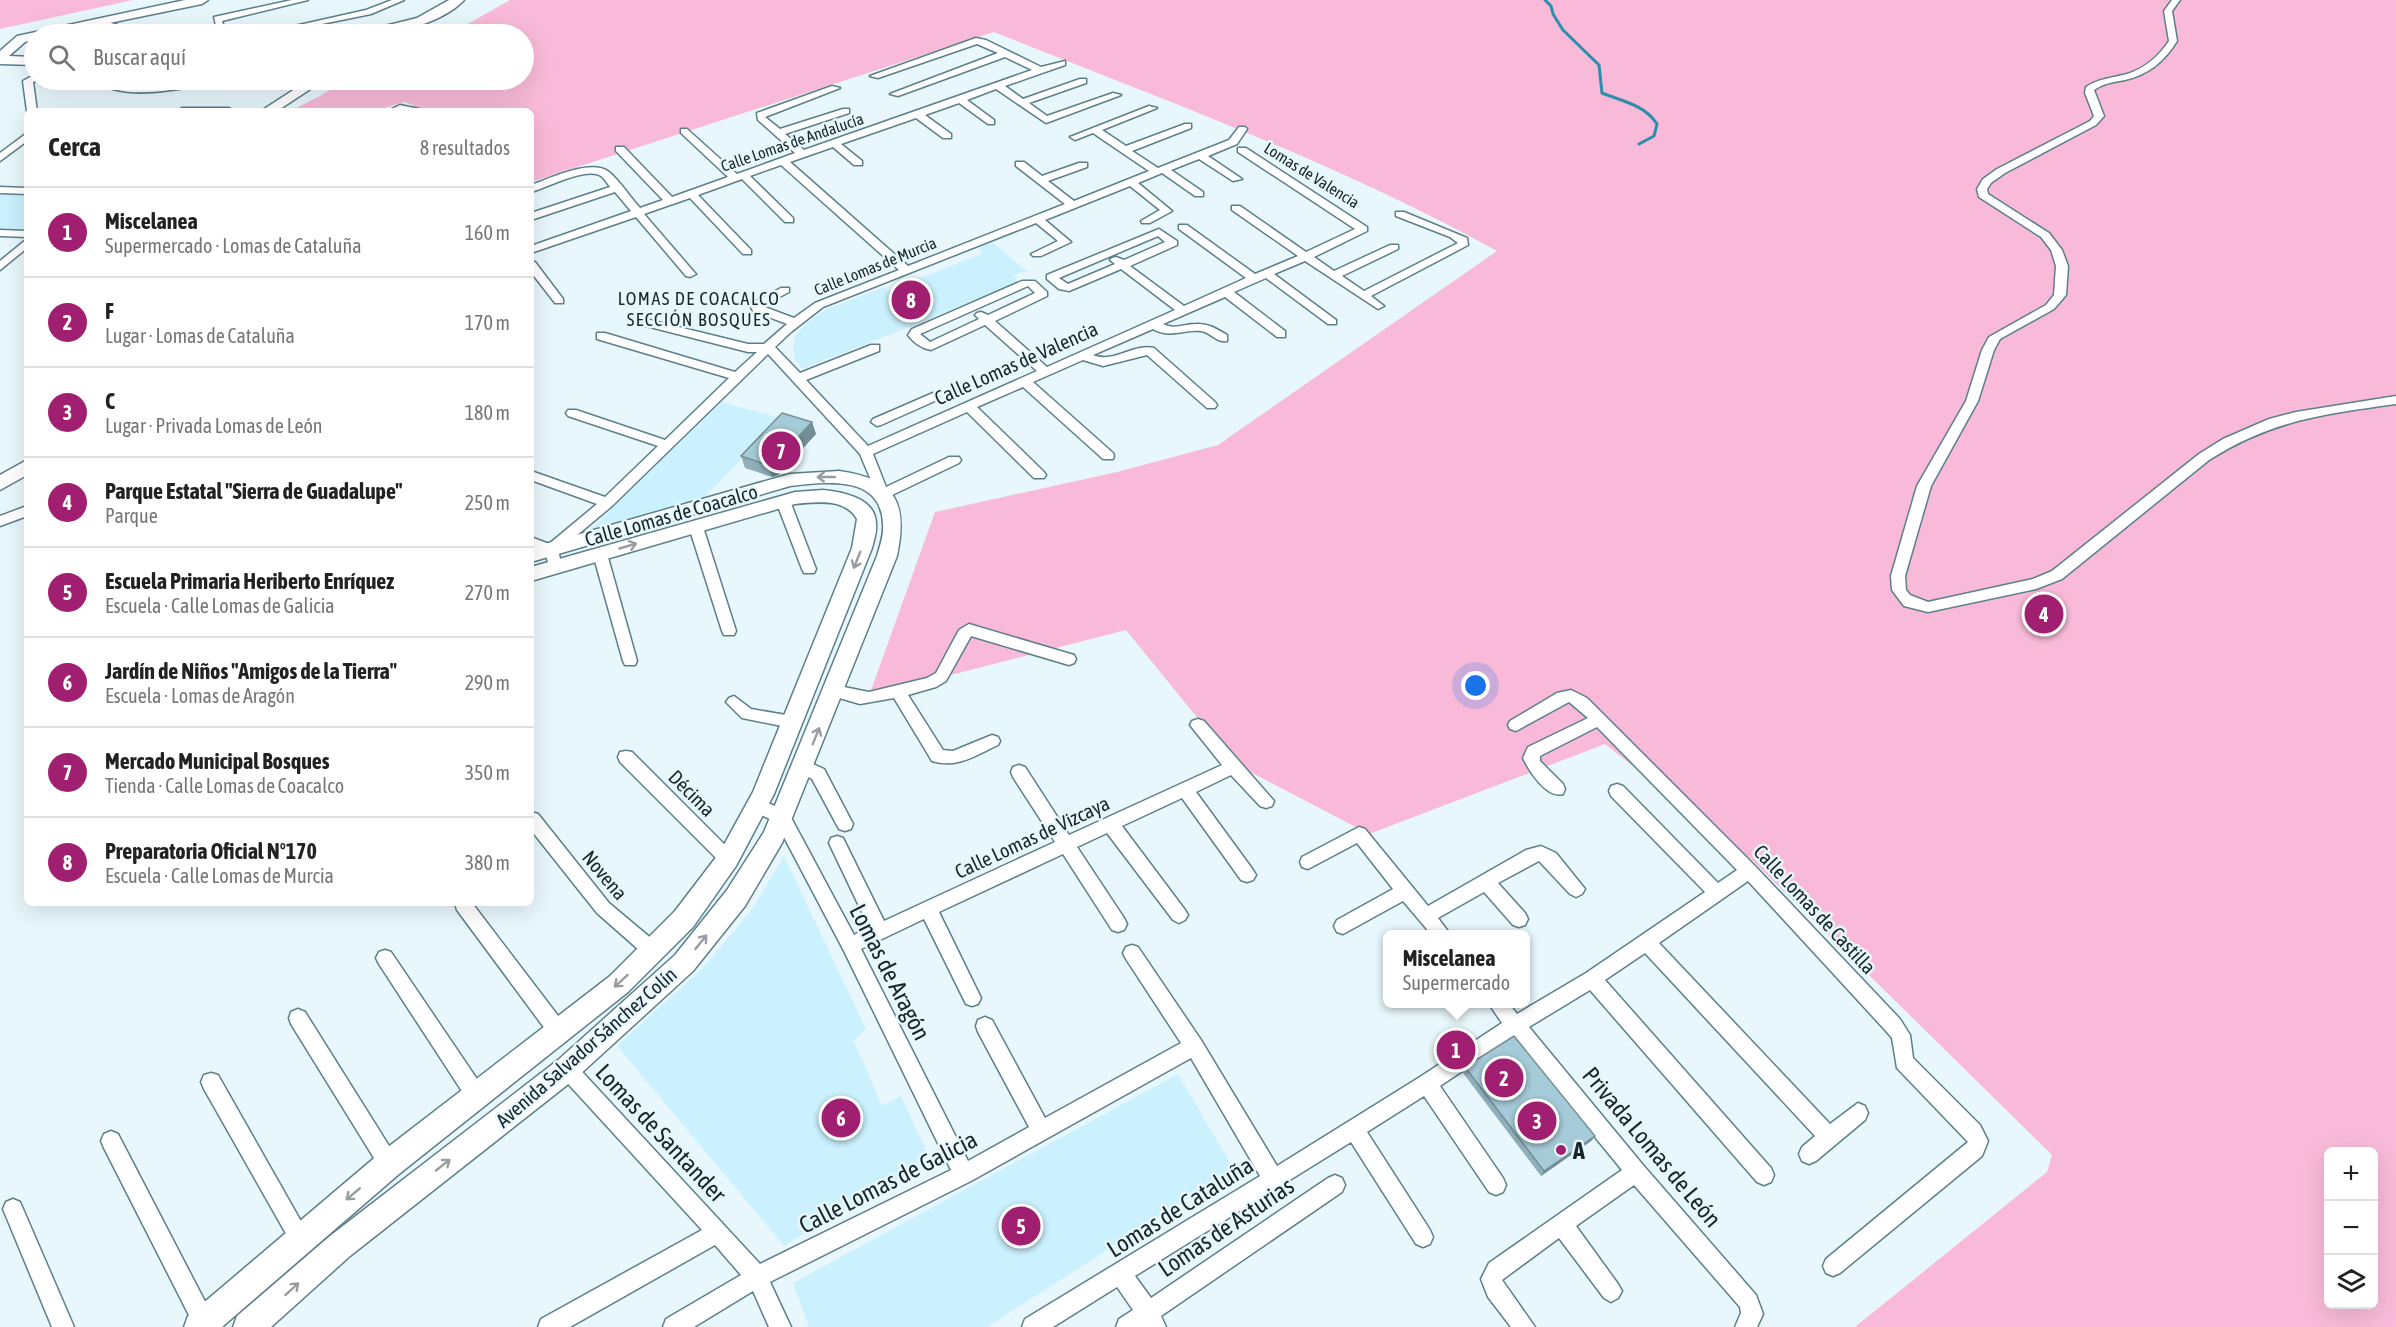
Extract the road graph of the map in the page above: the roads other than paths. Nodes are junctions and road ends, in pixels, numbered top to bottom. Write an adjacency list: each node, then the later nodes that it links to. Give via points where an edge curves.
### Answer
1 (202, 0): 6 (street)
2 (304, 0): 9 (street, via 217,19)
3 (400, 0): 10 (street, via 368,12)
4 (2176, 0): 119 (street, via 2168,11 2173,41 2160,58 2134,74 2096,83 2089,89 2089,96 2099,109 2099,116 2092,123 2001,171 1982,189 1990,202 2045,235 2062,266 2060,295 2050,308 1995,337 1988,350 1972,400 1924,486 1898,576 1901,598 1914,606 1928,607 2036,584 2057,575 2230,439 2303,413)
5 (460, 3): 11 (street); 12 (street)
6 (100, 22): 7 (street); 8 (street)
7 (90, 24)
8 (106, 24)
9 (219, 24)
10 (313, 24)
11 (416, 24)
12 (431, 24)
13 (24, 38): 16 (street)
14 (24, 53): 16 (street)
15 (1006, 53): 19 (street); 20 (street, via 983,42 968,43); 27 (street)
16 (1, 57): 17 (street)
17 (24, 59)
18 (1062, 63): 19 (street, Calle Lomas de Andalucía)
19 (1041, 71): 22 (street, Calle Lomas de Andalucía)
20 (875, 76)
21 (1083, 81): 30 (street)
22 (998, 86): 29 (street, Calle Lomas de Andalucía); 30 (street)
23 (835, 88): 42 (street, via 762,113 761,118)
24 (32, 90): 31 (street)
25 (282, 90): 32 (street)
26 (301, 90): 33 (street)
27 (895, 94)
28 (1116, 95): 30 (street, via 1049,120)
29 (960, 99): 36 (street, Calle Lomas de Andalucía); 37 (street)
30 (1021, 103)
31 (33, 108)
32 (256, 108)
33 (273, 108)
34 (1152, 108): 40 (street)
35 (846, 111): 42 (street)
36 (918, 114): 43 (street); 46 (street, Calle Lomas de Andalucía)
37 (991, 122)
38 (1188, 126): 48 (street)
39 (1242, 129): 51 (street, Calle Lomas de Murcia, via 1233,142)
40 (1095, 130): 44 (street); 48 (street)
41 (684, 131): 58 (street)
42 (778, 133): 50 (street)
43 (947, 136)
44 (1075, 137)
45 (24, 138): 52 (street)
46 (834, 143): 50 (street, Calle Lomas de Andalucía); 54 (street)
47 (620, 149): 68 (street)
48 (1125, 150): 57 (street)
49 (1242, 150): 78 (street, Lomas de Valencia)
50 (802, 154): 53 (street, Calle Lomas de Andalucía)
51 (1200, 155): 57 (street, Calle Lomas de Murcia); 59 (street)
52 (0, 158)
53 (782, 162): 58 (street, Calle Lomas de Andalucía); 91 (street)
54 (858, 163)
55 (1020, 164): 60 (street)
56 (1083, 165): 60 (street)
57 (1160, 171): 61 (street, Calle Lomas de Murcia); 67 (street)
58 (739, 177): 66 (street, Calle Lomas de Andalucía); 74 (street)
59 (1237, 179)
60 (1041, 180): 69 (street)
61 (1131, 183): 69 (street, Calle Lomas de Murcia); 76 (street, via 1167,211)
62 (534, 188): 63 (street, via 595,170 604,173)
63 (617, 188): 71 (street); 73 (street)
64 (0, 190): 65 (street)
65 (24, 191)
66 (691, 193): 68 (street, Calle Lomas de Andalucía); 84 (street)
67 (1199, 194)
68 (670, 201): 71 (street, Calle Lomas de Andalucía)
69 (1073, 205): 75 (street, Calle Lomas de Murcia)
70 (1236, 208): 87 (street)
71 (638, 212): 83 (street, Calle Lomas de Andalucía); 92 (street)
72 (1400, 214): 98 (street, via 1454,235 1463,240 1463,245)
73 (534, 216)
74 (789, 219)
75 (1037, 219): 86 (street, via 1065,242); 91 (street, Calle Lomas de Murcia)
76 (1146, 221)
77 (1183, 227): 95 (street)
78 (1363, 229): 87 (street, Calle Lomas de Valencia)
79 (0, 233): 80 (street)
80 (24, 234)
81 (24, 245): 89 (street)
82 (1394, 248): 94 (street)
83 (534, 249)
84 (747, 252)
85 (1107, 253): 88 (street); 88 (street, via 1159,232 1173,243); 88 (street, via 1052,279 1069,288)
86 (1037, 254)
87 (1306, 256): 93 (street, Calle Lomas de Valencia); 94 (street)
88 (1122, 265): 102 (street)
89 (0, 267)
90 (534, 268): 99 (street)
91 (906, 270): 105 (street, Calle Lomas de Murcia, via 819,305)
92 (690, 274)
93 (1267, 274): 95 (street, Calle Lomas de Valencia); 106 (street)
94 (1334, 275): 98 (street)
95 (1254, 279): 97 (street, Calle Lomas de Valencia)
96 (785, 290): 105 (street, via 756,305 757,309)
97 (1226, 292): 102 (street, Calle Lomas de Valencia); 108 (street)
98 (1363, 296): 100 (street)
99 (559, 301)
100 (1378, 306)
101 (972, 307): 103 (street); 103 (street, via 1026,283 1042,292); 103 (street, via 914,335 931,346)
102 (1183, 311): 107 (street, Calle Lomas de Valencia)
103 (987, 320): 114 (street)
104 (642, 322): 111 (street, via 748,348)
105 (796, 322): 111 (street, Calle Lomas de Murcia)
106 (1332, 322)
107 (1154, 324): 110 (street, via 1163,332 1202,327); 113 (street, Calle Lomas de Valencia)
108 (1281, 334)
109 (601, 336): 115 (street)
110 (1223, 338)
111 (769, 348): 115 (street, Calle Lomas de Murcia); 116 (street)
112 (875, 348): 116 (street)
113 (1083, 355): 114 (street, Calle Lomas de Valencia); 121 (street, via 1092,361 1112,362 1138,351 1150,351)
114 (1045, 372): 117 (street, Calle Lomas de Valencia)
115 (739, 377): 126 (street, Calle Lomas de Murcia)
116 (799, 378): 127 (street)
117 (1025, 382): 122 (street, Calle Lomas de Valencia); 128 (street)
118 (933, 397): 120 (street)
119 (2396, 400)
120 (916, 405): 124 (street); 125 (street)
121 (1211, 405)
122 (968, 406): 125 (street, Calle Lomas de Valencia); 131 (street)
123 (572, 413): 126 (street)
124 (878, 422)
125 (934, 422): 127 (street, Calle Lomas de Valencia)
126 (668, 445): 138 (street, Calle Lomas de Murcia)
127 (866, 452): 135 (street)
128 (1108, 456)
129 (954, 460): 135 (street)
130 (24, 468): 133 (street)
131 (1039, 475)
132 (534, 477): 138 (street)
133 (0, 484)
134 (24, 484): 136 (street)
135 (882, 493): 146 (street, Calle Lomas de Coacalco, one-way to 146, via 865,482 843,477 790,480); 151 (street, Avenida Salvador Sánchez Colín, via 890,506 893,526 887,556)
136 (0, 499)
137 (783, 501): 139 (street, Calle Lomas de Coacalco, via 816,495 837,498); 142 (street, Calle Lomas de Coacalco); 147 (street)
138 (607, 503): 146 (street, Calle Lomas de Murcia)
139 (857, 507): 150 (street, Avenida Salvador Sánchez Colín, one-way to 150, via 866,517 862,548)
140 (24, 512): 141 (street)
141 (0, 521)
142 (696, 526): 145 (street, Calle Lomas de Coacalco, one-way to 142); 149 (street)
143 (534, 544): 146 (street)
144 (534, 555): 146 (street, Calle Lomas de Coacalco)
145 (600, 555): 146 (street, Calle Lomas de Coacalco); 153 (street)
146 (554, 558): 148 (street, Calle Lomas de Coacalco)
147 (809, 568)
148 (534, 572)
149 (729, 631)
150 (820, 653): 151 (street); 158 (street, Avenida Salvador Sánchez Colín)
151 (848, 656): 154 (street, Avenida Salvador Sánchez Colín)
152 (1069, 659): 155 (street, via 969,630 941,677)
153 (630, 661)
154 (834, 691): 155 (street, via 860,698); 163 (street, Avenida Salvador Sánchez Colín, one-way to 154)
155 (898, 692): 161 (street, via 938,756 954,759)
156 (734, 702): 158 (street, via 747,714)
157 (1598, 720): 160 (street, Calle Lomas de Castilla, via 1571,696 1562,697); 167 (street, via 1534,752 1534,765); 179 (street, Calle Lomas de Castilla)
158 (792, 722): 170 (street, Avenida Salvador Sánchez Colín)
159 (1198, 725): 164 (street)
160 (1516, 725)
161 (992, 741)
162 (626, 757): 177 (street, Décima)
163 (804, 767): 171 (street, Avenida Salvador Sánchez Colín); 173 (street, via 818,774)
164 (1233, 767): 166 (street, Calle Lomas de Vizcaya); 169 (street)
165 (1019, 772): 176 (street)
166 (1185, 789): 174 (street, Calle Lomas de Vizcaya); 180 (street)
167 (1557, 789)
168 (1617, 790): 184 (street)
169 (1266, 801)
170 (758, 805): 171 (street); 177 (street, Avenida Salvador Sánchez Colín)
171 (782, 817): 195 (street, Lomas de Aragón); 207 (street, Avenida Salvador Sánchez Colín, one-way to 171, via 684,963 736,898)
172 (534, 822): 196 (street, Novena, via 603,908)
173 (845, 824)
174 (1110, 824): 176 (street, Calle Lomas de Vizcaya); 187 (street)
175 (837, 843): 193 (street)
176 (1065, 845): 186 (street, Calle Lomas de Vizcaya); 190 (street)
177 (728, 859): 196 (street, Avenida Salvador Sánchez Colín, via 684,920)
178 (1308, 862): 183 (street, via 1359,834)
179 (1749, 871): 184 (street, Lomas de Cataluña); 231 (street, Calle Lomas de Castilla, via 1893,1025 1901,1035 1904,1062 1973,1131 1977,1142 1975,1149)
180 (1247, 875)
181 (1487, 882): 182 (street, via 1541,852); 188 (street); 189 (street)
182 (1576, 889)
183 (1405, 891): 188 (street); 191 (street)
184 (1716, 892): 194 (street, Lomas de Cataluña)
185 (464, 906): 205 (street)
186 (928, 908): 193 (street, Calle Lomas de Vizcaya); 200 (street)
187 (1179, 915)
188 (1426, 916): 192 (street)
189 (1519, 919)
190 (1118, 924)
191 (1343, 926)
192 (1438, 930)
193 (880, 931): 195 (street, Calle Lomas de Vizcaya)
194 (1645, 941): 199 (street, Lomas de Cataluña); 214 (street)
195 (850, 945): 219 (street, Lomas de Aragón)
196 (652, 951): 205 (street, Avenida Salvador Sánchez Colín, one-way to 205, via 619,984)
197 (1132, 953): 206 (street)
198 (385, 958): 210 (street)
199 (1592, 979): 203 (street, Lomas de Cataluña); 220 (street)
200 (972, 998)
201 (1501, 1008): 203 (street, Privada Lomas de León)
202 (298, 1018): 217 (street)
203 (1515, 1024): 209 (street, Lomas de Cataluña); 218 (street, Privada Lomas de León)
204 (985, 1026): 213 (street)
205 (558, 1031): 210 (street, Avenida Salvador Sánchez Colín)
206 (1194, 1046): 213 (street, Calle Lomas de Galicia); 221 (street)
207 (567, 1069): 227 (street, Lomas de Santander); 230 (street, Avenida Salvador Sánchez Colín, one-way to 207)
208 (211, 1082): 229 (street)
209 (1427, 1084): 212 (street, Lomas de Cataluña); 223 (street)
210 (476, 1095): 217 (street, Avenida Salvador Sánchez Colín)
211 (1858, 1113): 214 (street)
212 (1354, 1130): 221 (street, Lomas de Cataluña); 228 (street)
213 (1041, 1131): 219 (street, Calle Lomas de Galicia)
214 (1828, 1136): 216 (street)
215 (111, 1141): 237 (street)
216 (1809, 1154)
217 (389, 1164): 225 (street, Avenida Salvador Sánchez Colín, one-way to 225)
218 (1636, 1172): 226 (street); 245 (street, Privada Lomas de León, via 1749,1302 1752,1314)
219 (964, 1174): 233 (street, Calle Lomas de Galicia)
220 (1764, 1174)
221 (1274, 1179): 232 (street, Lomas de Cataluña)
222 (1335, 1185): 235 (street, Lomas de Asturias)
223 (1496, 1185)
224 (14, 1209): 238 (street)
225 (322, 1220): 229 (street, Avenida Salvador Sánchez Colín); 230 (street)
226 (1562, 1225): 234 (street); 244 (street, via 1497,1270 1491,1279)
227 (718, 1232): 233 (street, Lomas de Santander); 239 (street, Lomas de Santander)
228 (1423, 1237)
229 (300, 1239): 237 (street, Avenida Salvador Sánchez Colín)
230 (340, 1246): 236 (street, Avenida Salvador Sánchez Colín, one-way to 230)
231 (1833, 1266)
232 (1121, 1274): 235 (street); 242 (street, Lomas de Cataluña)
233 (757, 1277): 240 (street); 241 (street, Lomas de Santander)
234 (1611, 1291)
235 (1152, 1320): 243 (street, Lomas de Asturias)
236 (261, 1323)
237 (202, 1325)
238 (63, 1327)
239 (549, 1327)
240 (674, 1327)
241 (780, 1327)
242 (1033, 1327)
243 (1127, 1327)
244 (1524, 1327)
245 (1746, 1327)

